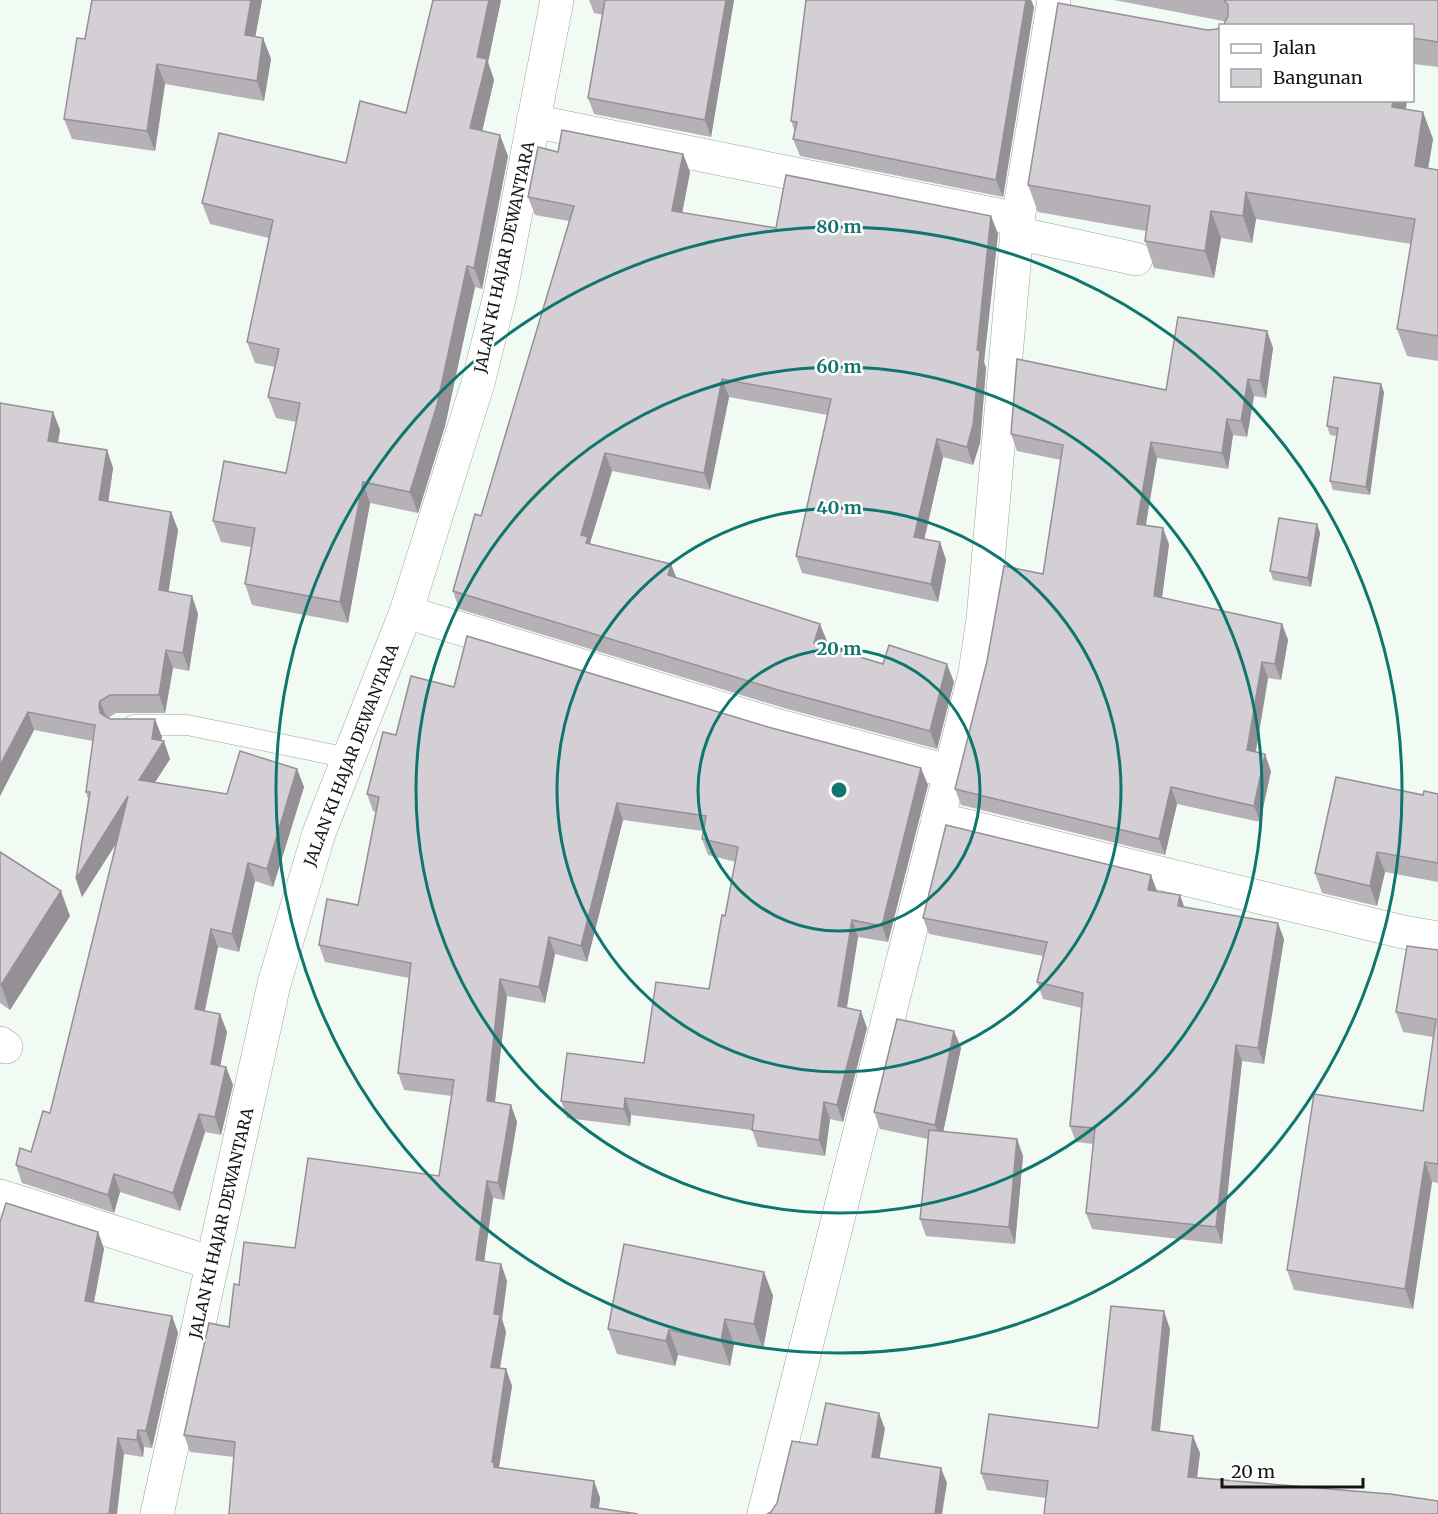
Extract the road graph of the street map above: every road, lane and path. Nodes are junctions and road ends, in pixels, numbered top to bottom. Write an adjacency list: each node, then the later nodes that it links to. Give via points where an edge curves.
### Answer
1 (557, 0): 4 (street, JALAN KI HAJAR DEWANTARA)
2 (1054, 4): 3 (street); 5 (street)
3 (1087, 14)
4 (533, 121): 5 (street); 7 (street, JALAN KI HAJAR DEWANTARA, via 500,295 478,382)
5 (1018, 226): 6 (street); 10 (street, via 983,619 975,673)
6 (1136, 260)
7 (406, 612): 9 (street, JALAN KI HAJAR DEWANTARA); 10 (street, via 779,726)
8 (117, 725): 9 (lane, via 187,725)
9 (349, 758): 14 (street, JALAN KI HAJAR DEWANTARA, via 319,833 274,984)
10 (951, 772): 11 (street)
11 (938, 819): 12 (street); 16 (street)
12 (1438, 938)
13 (0, 1196): 14 (street)
14 (212, 1263): 15 (street, JALAN KI HAJAR DEWANTARA)
15 (157, 1514)
16 (764, 1514)

